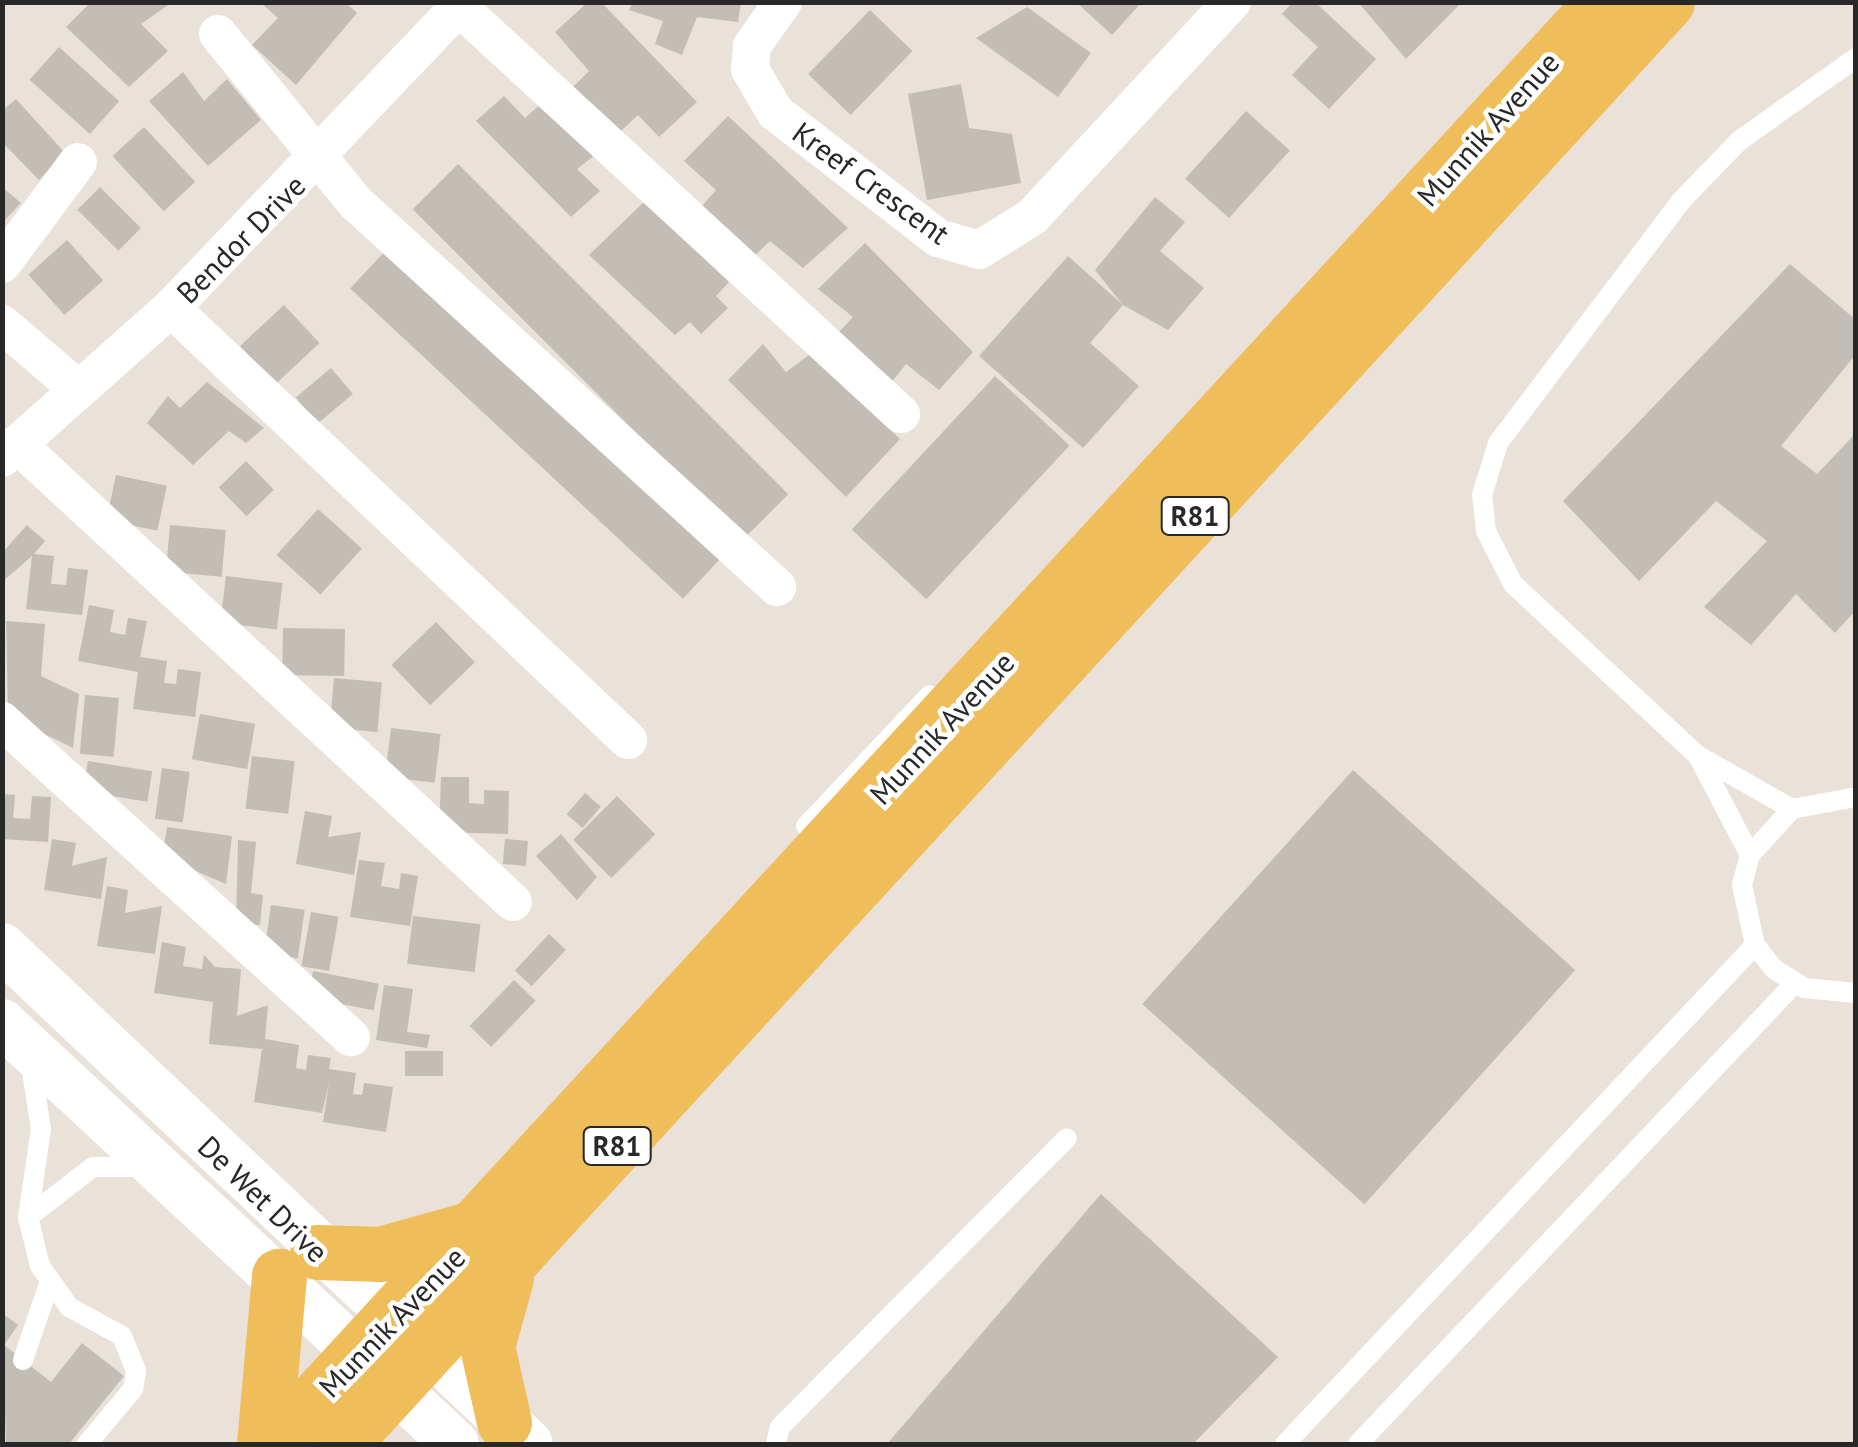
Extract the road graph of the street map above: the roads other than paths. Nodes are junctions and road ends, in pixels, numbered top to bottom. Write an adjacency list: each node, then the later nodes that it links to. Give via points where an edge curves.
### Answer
1 (783, 2): 2 (street, Kreef Crescent, via 752,46 750,69 776,112 938,238 979,250 1032,216)
2 (1232, 2)
3 (1602, 2): 17 (main road, Munnik Avenue / R81)
4 (1666, 2): 37 (main road, Munnik Avenue / R81)
5 (461, 5): 9 (street, Bendor Drive); 14 (street)
6 (218, 34): 9 (street, via 298,126)
7 (1856, 58): 20 (lane, via 1739,141 1680,202 1486,472 1486,531 1513,584)
8 (78, 162): 10 (street)
9 (318, 163): 11 (street, Bendor Drive); 16 (street)
10 (2, 264)
11 (171, 308): 13 (street, Bendor Drive); 19 (street)
12 (2, 324): 13 (street)
13 (79, 390): 15 (street, Bendor Drive)
14 (901, 414)
15 (10, 451): 26 (street)
16 (777, 587)
17 (1000, 666): 23 (lane, via 958,673 905,717); 29 (main road, Munnik Avenue / R81)
18 (2, 721): 33 (street)
19 (628, 740)
20 (1696, 755): 22 (lane); 24 (lane)
21 (1855, 796): 22 (lane)
22 (1792, 809): 24 (lane)
23 (785, 850)
24 (1750, 855): 27 (lane, via 1744,916)
25 (745, 894): 29 (lane)
26 (513, 902)
27 (1754, 946): 30 (lane); 49 (lane)
28 (2, 947): 38 (street, De Wet Drive)
29 (719, 970): 37 (main road, Munnik Avenue / R81)
30 (1795, 982): 31 (lane); 50 (lane)
31 (1856, 992)
32 (15, 1035): 35 (street, De Wet Drive); 36 (lane, via 42,1130)
33 (351, 1038)
34 (1067, 1138): 48 (lane, via 780,1427)
35 (148, 1167): 36 (lane, via 93,1168); 38 (street, De Wet Drive)
36 (28, 1218): 39 (lane)
37 (499, 1242): 38 (main road); 40 (main road, Munnik Avenue / R81); 42 (main road, via 487,1346)
38 (298, 1264): 40 (street, De Wet Drive); 44 (main road)
39 (50, 1284): 41 (lane); 43 (lane, via 69,1307 122,1336 136,1371 133,1389)
40 (395, 1354): 42 (street, De Wet Drive); 45 (main road, Munnik Avenue / R81); 46 (main road, Munnik Avenue / R81); 47 (street, De Wet Drive)
41 (23, 1360)
42 (517, 1433)
43 (87, 1444)
44 (264, 1444)
45 (274, 1444)
46 (342, 1444)
47 (455, 1444)
48 (776, 1444)
49 (1285, 1444)
50 (1358, 1444)

